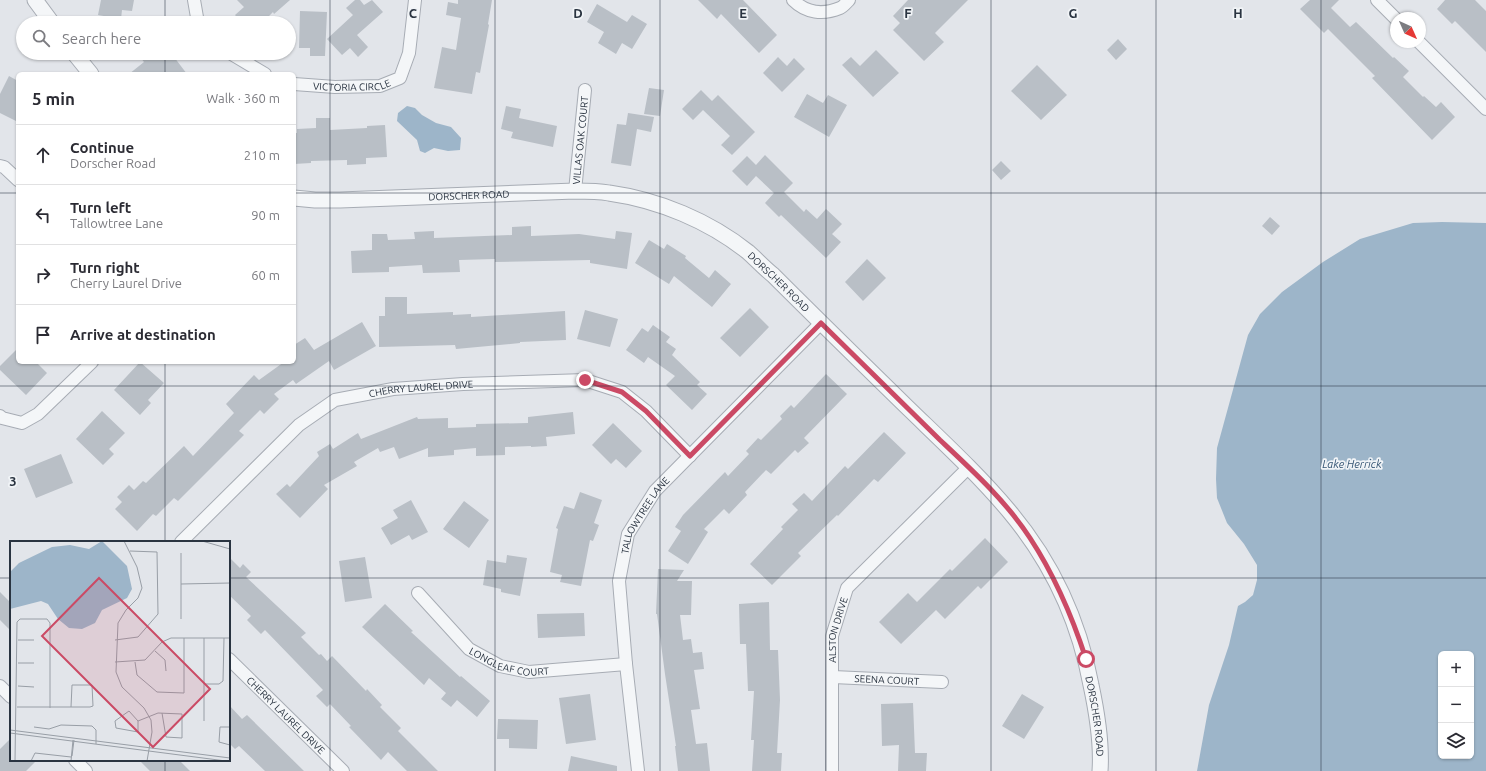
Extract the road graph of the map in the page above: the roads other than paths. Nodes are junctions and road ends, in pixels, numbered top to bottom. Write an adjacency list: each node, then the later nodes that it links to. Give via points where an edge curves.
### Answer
1 (35, 0): 8 (street)
2 (194, 0): 9 (street)
3 (415, 0): 15 (street, VICTORIA CIRCLE, via 409,53 400,78 380,86)
4 (793, 0): 5 (street, via 800,7 818,13 841,8)
5 (849, 0)
6 (1377, 0): 7 (street)
7 (1390, 13)
8 (47, 16)
9 (197, 16)
10 (1425, 48): 17 (street)
11 (80, 60): 13 (street)
12 (242, 60): 14 (street)
13 (89, 72)
14 (262, 72)
15 (296, 84)
16 (585, 90): 20 (street, VILLAS OAK COURT)
17 (1486, 108)
18 (0, 166): 19 (street)
19 (16, 178)
20 (575, 191): 21 (street, DORSCHER ROAD, via 340,200); 22 (street, DORSCHER ROAD, via 636,198 671,208 698,221 748,252)
21 (296, 198)
22 (821, 323): 25 (street, TALLOWTREE LANE); 26 (street, DORSCHER ROAD)
23 (90, 364): 24 (street, via 38,414 22,423)
24 (0, 416)
25 (690, 456): 27 (street, CHERRY LAUREL DRIVE, via 646,411 622,392 585,380 393,389 335,400 299,424); 30 (street, TALLOWTREE LANE, via 655,491 628,534 619,581)
26 (969, 467): 31 (street, ALSTON DRIVE, via 847,588 832,636); 38 (street, DORSCHER ROAD, via 1009,510 1030,538 1064,598 1086,659 1095,703)
27 (182, 541)
28 (418, 594): 30 (street, LONGLEAF COURT, via 468,649 500,666 529,672)
29 (230, 660): 35 (street, CHERRY LAUREL DRIVE)
30 (626, 664): 36 (street, TALLOWTREE LANE)
31 (833, 677): 32 (street, SEENA COURT); 37 (street, ALSTON DRIVE)
32 (942, 682)
33 (0, 686): 34 (street)
34 (10, 696)
35 (343, 771)
36 (638, 771)
37 (832, 771)
38 (1100, 771)

